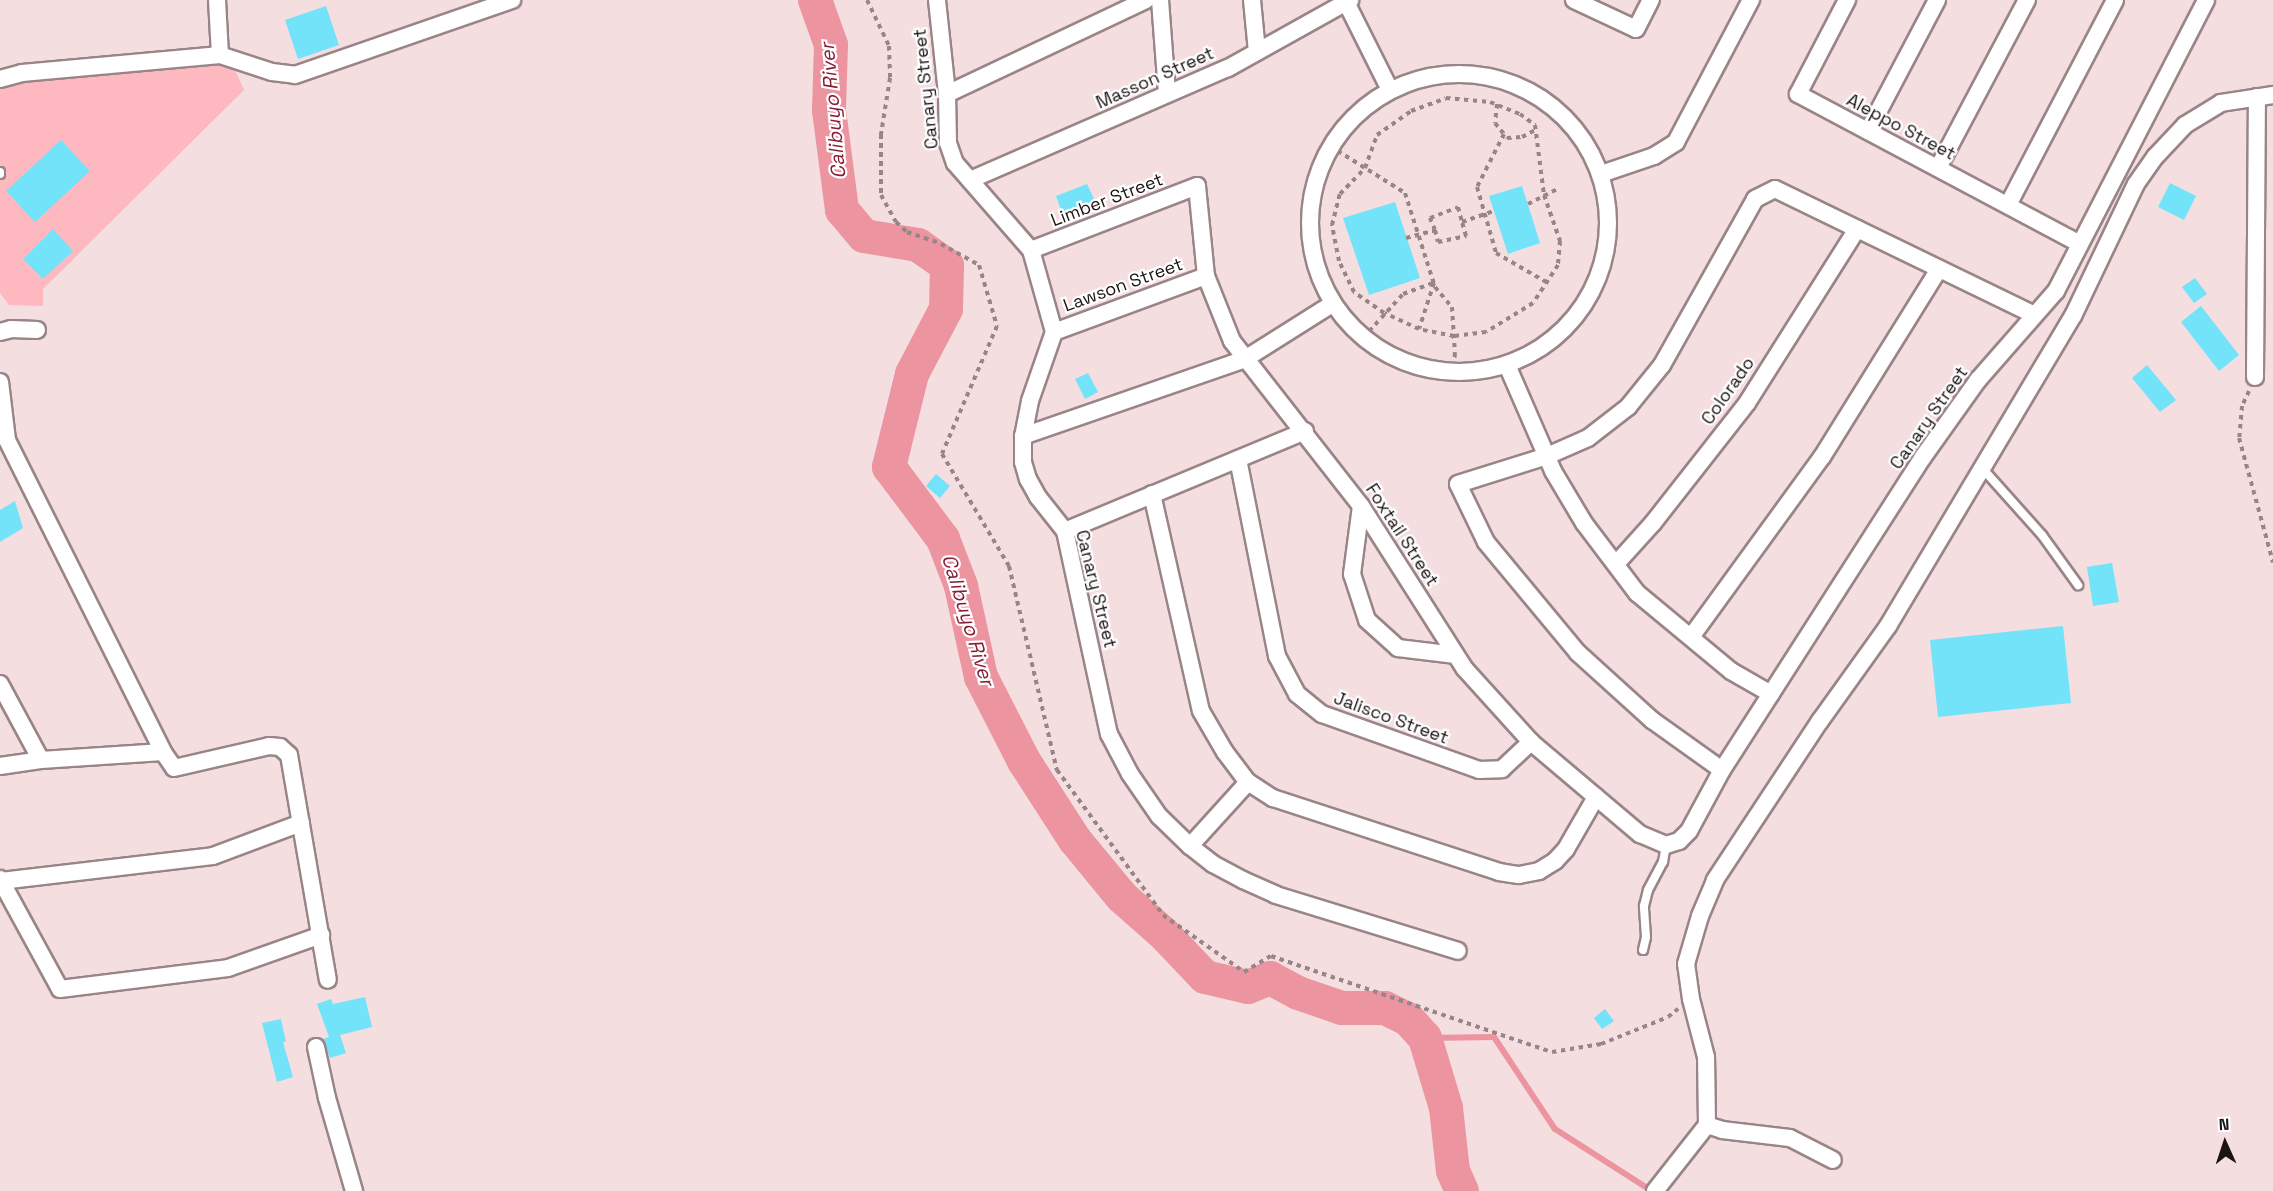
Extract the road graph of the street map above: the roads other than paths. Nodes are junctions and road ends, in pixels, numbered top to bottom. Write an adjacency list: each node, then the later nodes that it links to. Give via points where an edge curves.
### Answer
1 (218, 0): 17 (street)
2 (512, 0): 17 (street, via 295,75 272,72)
3 (937, 0): 20 (street, Canary Street)
4 (1146, 0): 20 (street)
5 (1160, 0): 21 (street)
6 (1252, 0): 16 (street)
7 (1574, 0): 8 (street, via 1636,29)
8 (1651, 0)
9 (1751, 0): 25 (street, via 1676,142 1654,156)
10 (1847, 0): 23 (street, Aleppo Street, via 1798,94)
11 (1937, 0): 23 (street)
12 (2027, 0): 24 (street)
13 (2115, 0): 28 (street)
14 (2206, 0): 30 (street, Canary Street)
15 (1347, 1): 16 (street, Masson Street); 19 (street)
16 (1257, 52): 21 (street, Masson Street)
17 (220, 55): 18 (street, via 22,73)
18 (0, 79)
19 (1390, 90): 25 (street, via 1427,77 1466,74 1504,80 1539,96 1569,121 1588,146); 34 (street, via 1346,124 1330,146 1314,184 1308,225 1315,266)
20 (947, 94): 26 (street, Canary Street, via 948,143 955,163)
21 (1167, 94): 26 (street, Masson Street)
22 (2265, 96): 41 (street); 47 (street, via 2221,103 2185,125 2155,157 2136,184 2073,316)
23 (1868, 131): 24 (street, Aleppo Street)
24 (1938, 168): 28 (street, Aleppo Street)
25 (1601, 174): 40 (street, via 1609,228 1604,264 1590,297 1568,326 1540,349)
26 (970, 180): 31 (street, Canary Street)
27 (1197, 186): 31 (street, Limber Street); 33 (street, Foxtail Street)
28 (2008, 205): 30 (street, Aleppo Street)
29 (1857, 230): 32 (street); 45 (street, via 1775,189 1755,199 1662,365 1628,407 1588,438); 51 (street, Colorado, via 1747,403)
30 (2080, 244): 35 (street, Canary Street, via 2056,291)
31 (1031, 250): 38 (street, Canary Street)
32 (1939, 269): 35 (street); 53 (street, via 1822,457)
33 (1206, 276): 38 (street, Lawson Street); 39 (street, Foxtail Street, via 1223,320)
34 (1332, 304): 39 (street); 40 (street, via 1363,338 1390,356 1421,368 1453,373)
35 (2034, 315): 56 (street, Canary Street, via 1978,380 1923,457)
36 (37, 330): 37 (street)
37 (0, 332)
38 (1054, 332): 44 (street, Canary Street, via 1030,401)
39 (1245, 359): 43 (street, Foxtail Street); 44 (street)
40 (1507, 365): 45 (street)
41 (2255, 377)
42 (0, 382): 58 (street, via 7,440)
43 (1305, 431): 46 (street); 49 (street, Foxtail Street)
44 (1023, 436): 50 (street, Canary Street, via 1023,462 1028,479)
45 (1547, 456): 51 (street, via 1584,524); 61 (street, via 1458,484 1486,542 1578,653 1652,720)
46 (1238, 459): 48 (street); 57 (street, Jalisco Street, via 1277,656 1297,694 1322,714 1479,770 1502,769)
47 (1983, 469): 52 (lane, via 2042,535); 73 (street, via 1888,626 1715,880 1688,954 1687,982 1706,1057)
48 (1152, 494): 50 (street); 62 (street, via 1201,711)
49 (1361, 506): 54 (street, Foxtail Street); 54 (street, via 1352,574 1367,620 1398,648)
50 (1065, 531): 66 (street, Canary Street, via 1109,734 1144,796)
51 (1616, 564): 53 (street, via 1637,593)
52 (2078, 585)
53 (1691, 637): 56 (street, via 1731,671)
54 (1456, 656): 57 (street, Foxtail Street)
55 (0, 684): 59 (street)
56 (1771, 694): 61 (street, Canary Street)
57 (1531, 742): 63 (street, Foxtail Street)
58 (163, 752): 59 (street); 64 (street, via 174,768 268,746 280,747 289,755)
59 (41, 760): 60 (street)
60 (0, 766)
61 (1722, 770): 65 (street, Canary Street, via 1689,831 1679,841)
62 (1248, 782): 63 (street, via 1273,798 1499,872 1519,875 1539,871 1556,861); 66 (street)
63 (1596, 797): 65 (street, Foxtail Street, via 1640,834)
64 (301, 823): 67 (street, via 213,856); 68 (street)
65 (1666, 845): 69 (lane, via 1644,906)
66 (1190, 846): 70 (street, Canary Street, via 1213,864 1276,895)
67 (1, 880): 68 (street, via 60,989 228,968)
68 (321, 936): 71 (street)
69 (1643, 950)
70 (1458, 951)
71 (328, 980)
72 (316, 1047): 75 (street)
73 (1705, 1129): 74 (street, via 1790,1138); 76 (street)
74 (1833, 1160)
75 (354, 1191)
76 (1655, 1191)

